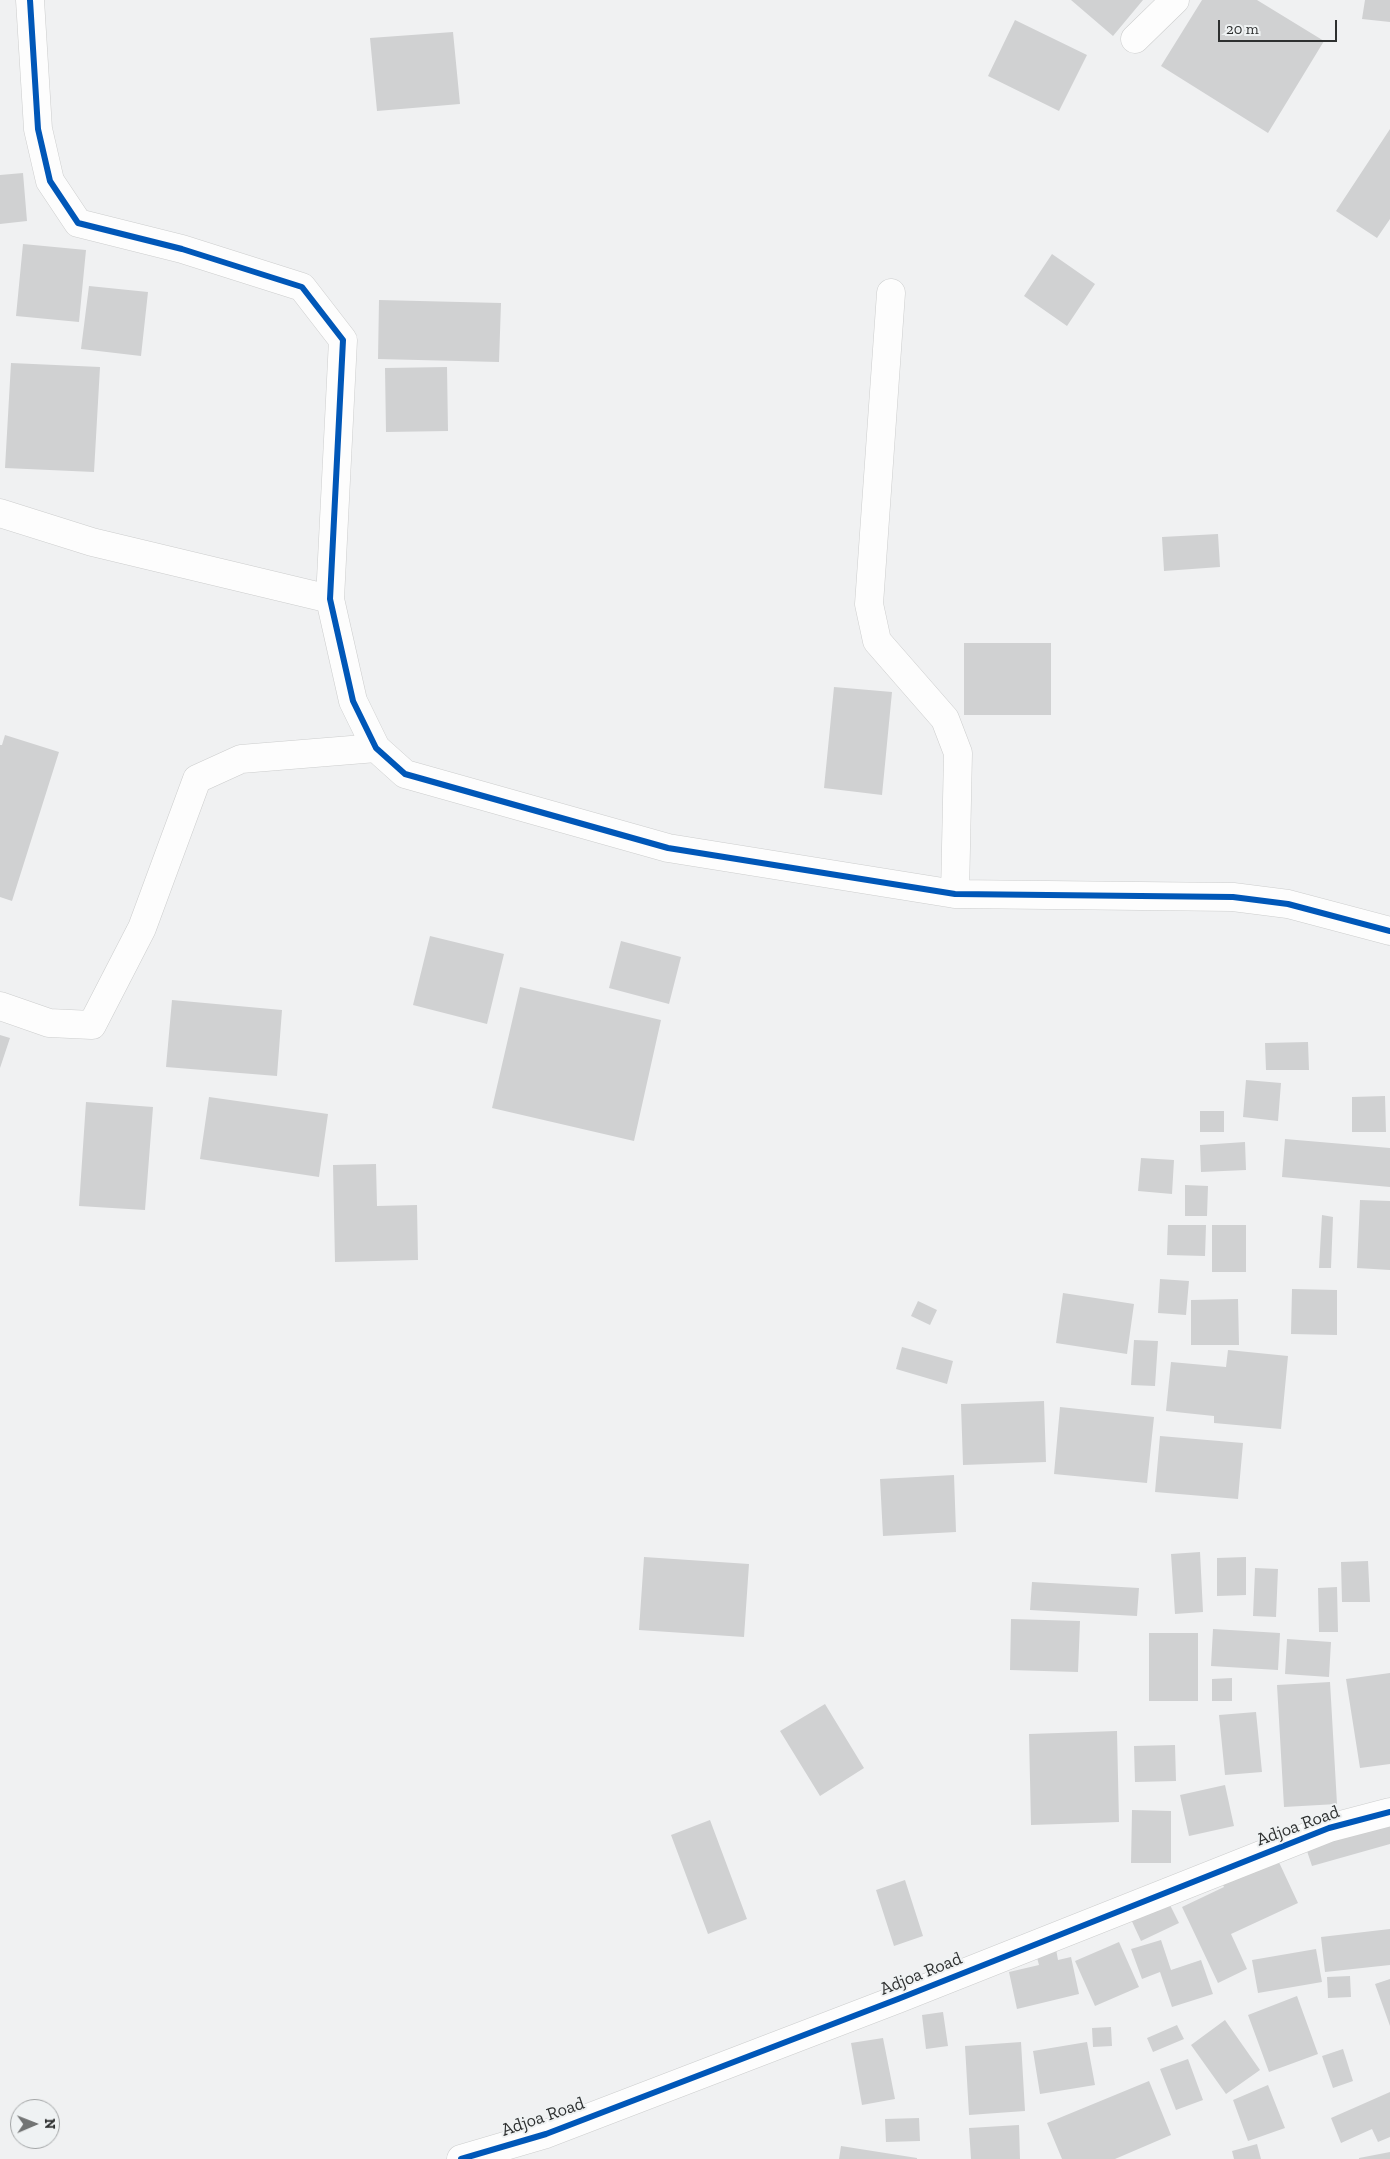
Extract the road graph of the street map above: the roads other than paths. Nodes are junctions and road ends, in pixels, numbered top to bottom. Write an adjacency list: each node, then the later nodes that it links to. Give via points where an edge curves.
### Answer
1 (30, 0): 6 (street, via 38,129 50,182 78,223 182,249 302,287 343,340)
2 (1175, 0): 3 (street)
3 (1135, 39)
4 (892, 292): 8 (street, via 869,604 877,641 945,720 958,753)
5 (0, 513): 6 (street, via 92,542)
6 (330, 599): 7 (street, via 352,701)
7 (376, 748): 8 (street, via 405,774 668,848); 10 (street, via 240,759 197,779 142,928 92,1025 49,1023)
8 (955, 894): 9 (street, via 1233,897 1288,904)
9 (1390, 931)
10 (0, 1006)
11 (1390, 1812): 12 (street, Adjoa Road, via 1328,1828 888,2003)
12 (546, 2147): 13 (street, Adjoa Road)
13 (461, 2159)

